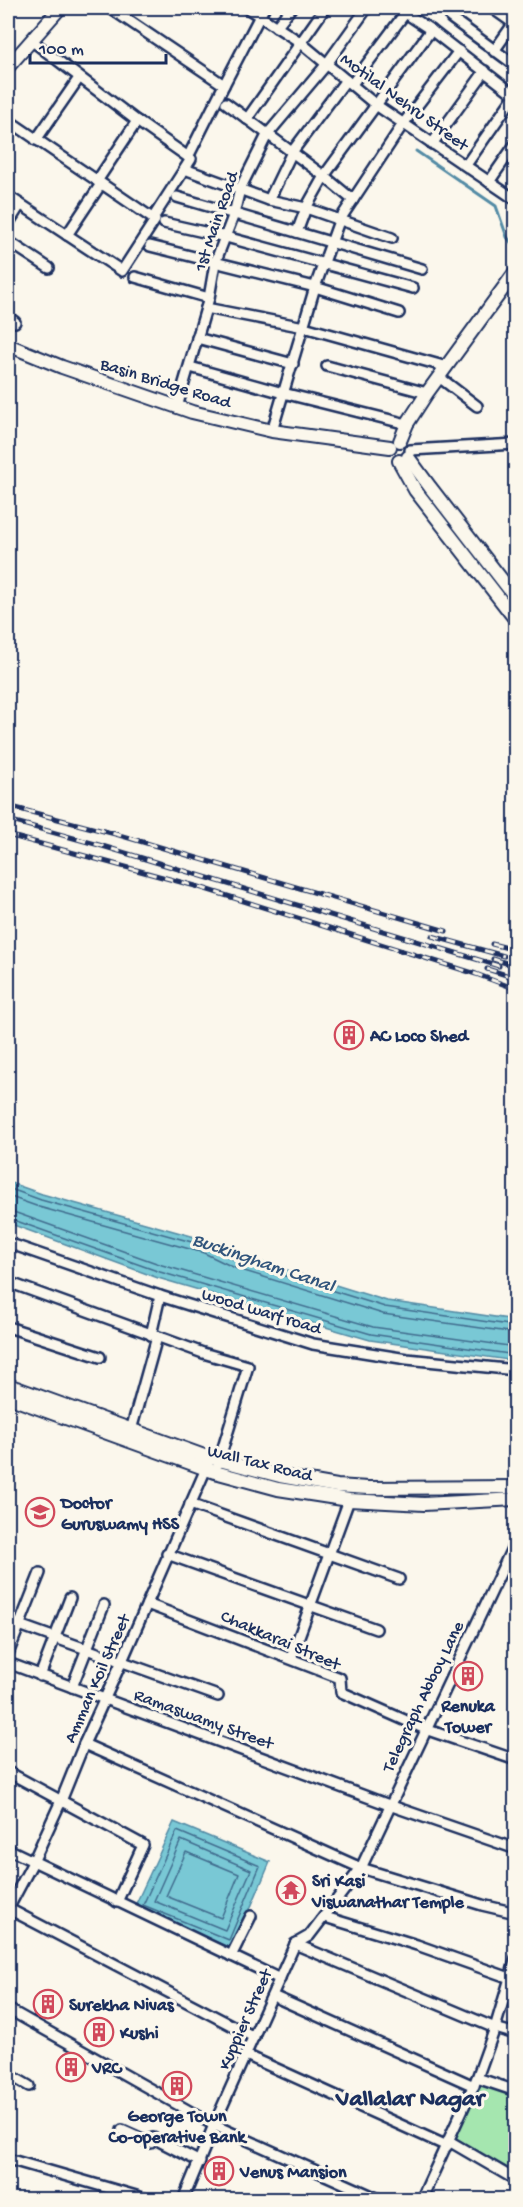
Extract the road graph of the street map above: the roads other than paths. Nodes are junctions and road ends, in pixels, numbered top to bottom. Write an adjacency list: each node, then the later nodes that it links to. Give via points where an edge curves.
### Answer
1 (58, 8): 14 (main road)
2 (110, 8): 24 (street)
3 (246, 8): 9 (street, Motilal Nehru Street)
4 (291, 8): 12 (street)
5 (325, 8): 15 (street)
6 (367, 8): 18 (street, 1st Main Road)
7 (492, 8): 11 (street)
8 (402, 10): 13 (street); 23 (street)
9 (261, 11): 12 (street, Motilal Nehru Street); 24 (street)
10 (451, 18): 17 (street)
11 (515, 23): 17 (street)
12 (276, 27): 15 (street, Motilal Nehru Street)
13 (431, 30): 16 (street); 27 (street)
14 (31, 40): 20 (main road); 22 (street)
15 (300, 42): 18 (street, Motilal Nehru Street); 28 (street)
16 (459, 51): 21 (street); 31 (street)
17 (494, 51): 19 (street)
18 (326, 65): 23 (street, Motilal Nehru Street); 32 (street, 1st Main Road)
19 (516, 66)
20 (8, 67)
21 (485, 71): 25 (street); 35 (street)
22 (79, 78): 30 (street); 33 (street)
23 (349, 82): 27 (street, Motilal Nehru Street); 36 (street)
24 (224, 85): 37 (street)
25 (515, 95): 38 (street)
26 (226, 103): 28 (street)
27 (376, 105): 31 (street, Motilal Nehru Street); 40 (street)
28 (247, 119): 32 (street)
29 (8, 120): 33 (street)
30 (137, 121): 37 (street); 41 (street)
31 (403, 124): 35 (street, Motilal Nehru Street); 47 (street)
32 (267, 135): 36 (street); 43 (street, 1st Main Road)
33 (36, 140): 41 (street)
34 (516, 143): 42 (street)
35 (432, 144): 38 (street, Motilal Nehru Street)
36 (292, 152): 40 (street); 46 (street)
37 (188, 157): 52 (street, via 191,159)
38 (466, 165): 42 (street, Motilal Nehru Street)
39 (190, 171): 43 (street)
40 (324, 176): 47 (street); 50 (street)
41 (99, 182): 52 (street); 57 (street)
42 (489, 182): 48 (street, Motilal Nehru Street)
43 (240, 189): 46 (street); 51 (street, 1st Main Road)
44 (8, 196): 49 (street)
45 (177, 197): 51 (street)
46 (269, 200): 50 (street)
47 (353, 200): 53 (street)
48 (516, 200)
49 (20, 205): 55 (street); 57 (street)
50 (306, 208): 53 (street); 56 (street)
51 (234, 214): 56 (street); 58 (street, 1st Main Road)
52 (153, 218): 57 (street, via 122,271)
53 (339, 220): 59 (street); 61 (street)
54 (164, 223): 58 (street)
55 (8, 224)
56 (297, 232): 61 (street)
57 (67, 236)
58 (226, 237): 63 (street, 1st Main Road); 64 (street)
59 (392, 238)
60 (8, 241): 65 (street)
61 (332, 243): 64 (street); 66 (street)
62 (150, 246): 63 (street)
63 (215, 263): 69 (street); 71 (street, 1st Main Road)
64 (323, 264): 69 (street); 70 (street)
65 (49, 268)
66 (422, 270)
67 (516, 271): 80 (main road)
68 (135, 277): 71 (street)
69 (315, 287): 73 (street); 74 (street)
70 (413, 288)
71 (209, 298): 72 (street, 1st Main Road)
72 (206, 308): 74 (street); 75 (street, 1st Main Road)
73 (399, 313)
74 (304, 327): 77 (street); 80 (street)
75 (197, 338): 77 (street); 79 (street, 1st Main Road)
76 (8, 345): 84 (main road, Basin Bridge Road)
77 (293, 364): 81 (street)
78 (327, 366): 82 (street)
79 (190, 367): 81 (street); 84 (street, 1st Main Road)
80 (443, 372): 82 (main road); 83 (street)
81 (283, 393): 85 (street); 86 (street)
82 (427, 393): 85 (main road)
83 (477, 406)
84 (177, 407): 86 (main road, Basin Bridge Road)
85 (407, 424): 88 (main road)
86 (272, 430): 88 (main road, Basin Bridge Road)
87 (516, 444): 88 (street)
88 (402, 451): 89 (main road); 90 (main road, via 415,490)
89 (516, 598)
90 (516, 620)
91 (8, 1243): 93 (street, wood warf road)
92 (8, 1282): 95 (street)
93 (160, 1296): 95 (street); 97 (street, wood warf road, via 313,1344)
94 (8, 1327): 96 (street)
95 (154, 1336): 100 (street); 101 (street, Amman Koil Street, via 248,1366)
96 (100, 1357)
97 (516, 1370)
98 (8, 1385): 100 (main road, Wall Tax Road)
99 (8, 1398): 101 (main road, Wall Tax Road)
100 (130, 1430): 101 (main road, Wall Tax Road)
101 (213, 1465): 102 (main road, Wall Tax Road, via 336,1486); 104 (main road, Wall Tax Road, via 278,1489); 105 (street, Amman Koil Street)
102 (516, 1487)
103 (516, 1499): 104 (main road, Wall Tax Road, via 424,1504)
104 (349, 1500): 108 (street)
105 (190, 1504): 107 (street, Amman Koil Street); 108 (street)
106 (516, 1540): 128 (street, Telegraph Abboy Lane)
107 (167, 1554): 112 (street, Amman Koil Street); 114 (street)
108 (330, 1554): 110 (street); 114 (street)
109 (40, 1573): 116 (street)
110 (399, 1579)
111 (70, 1598): 118 (street)
112 (147, 1604): 121 (street, Chakkarai Street); 122 (street, Amman Koil Street)
113 (104, 1605): 119 (street)
114 (312, 1606): 117 (street); 121 (street)
115 (8, 1621): 116 (street)
116 (20, 1625): 118 (street); 120 (street)
117 (376, 1629)
118 (54, 1637): 119 (street); 124 (street)
119 (87, 1649): 122 (street); 125 (street)
120 (8, 1654)
121 (291, 1658): 128 (street, Chakkarai Street, via 340,1678 341,1692)
122 (122, 1661): 126 (street); 127 (street, Amman Koil Street)
123 (8, 1663): 124 (street, Ramaswamy Street)
124 (40, 1676): 125 (street, Ramaswamy Street)
125 (72, 1688): 127 (street, Ramaswamy Street)
126 (218, 1696)
127 (105, 1699): 129 (street, Amman Koil Street); 133 (street, Ramaswamy Street)
128 (425, 1729): 130 (street); 133 (street, Telegraph Abboy Lane)
129 (84, 1744): 132 (street, Amman Koil Street); 137 (street)
130 (516, 1760)
131 (8, 1772): 132 (street)
132 (61, 1801): 136 (street, Amman Koil Street); 138 (street, via 143,1845)
133 (389, 1804): 135 (street, Ramaswamy Street); 137 (street, Telegraph Abboy Lane)
134 (8, 1849): 136 (street)
135 (516, 1849)
136 (33, 1862): 138 (street); 139 (street, Amman Koil Street)
137 (361, 1868): 140 (street); 142 (street, Kuppier Street)
138 (117, 1902): 144 (street)
139 (8, 1909): 152 (street)
140 (516, 1913)
141 (251, 1916): 144 (street)
142 (325, 1917): 143 (street, Kuppier Street, via 309,1936); 146 (street)
143 (295, 1944): 147 (street, Kuppier Street); 150 (street)
144 (231, 1956): 147 (street)
145 (516, 1958): 146 (street)
146 (513, 1974): 150 (street)
147 (280, 1979): 148 (street, Kuppier Street)
148 (273, 1996): 152 (street, Kuppier Street); 155 (street)
149 (8, 2008): 158 (street)
150 (495, 2028): 151 (street); 155 (street)
151 (516, 2034)
152 (254, 2037): 153 (street, Kuppier Street)
153 (246, 2055): 158 (street, Kuppier Street); 160 (street)
154 (8, 2074): 156 (street)
155 (476, 2082): 157 (street); 160 (street)
156 (29, 2086)
157 (516, 2091)
158 (214, 2125): 162 (street, Kuppier Street); 166 (street)
159 (122, 2130): 162 (street, via 151,2143 153,2138)
160 (448, 2144): 163 (street); 167 (street)
161 (8, 2159): 164 (street)
162 (200, 2162): 165 (street, Kuppier Street)
163 (516, 2180)
164 (150, 2199)
165 (183, 2199)
166 (381, 2199)
167 (421, 2199)

